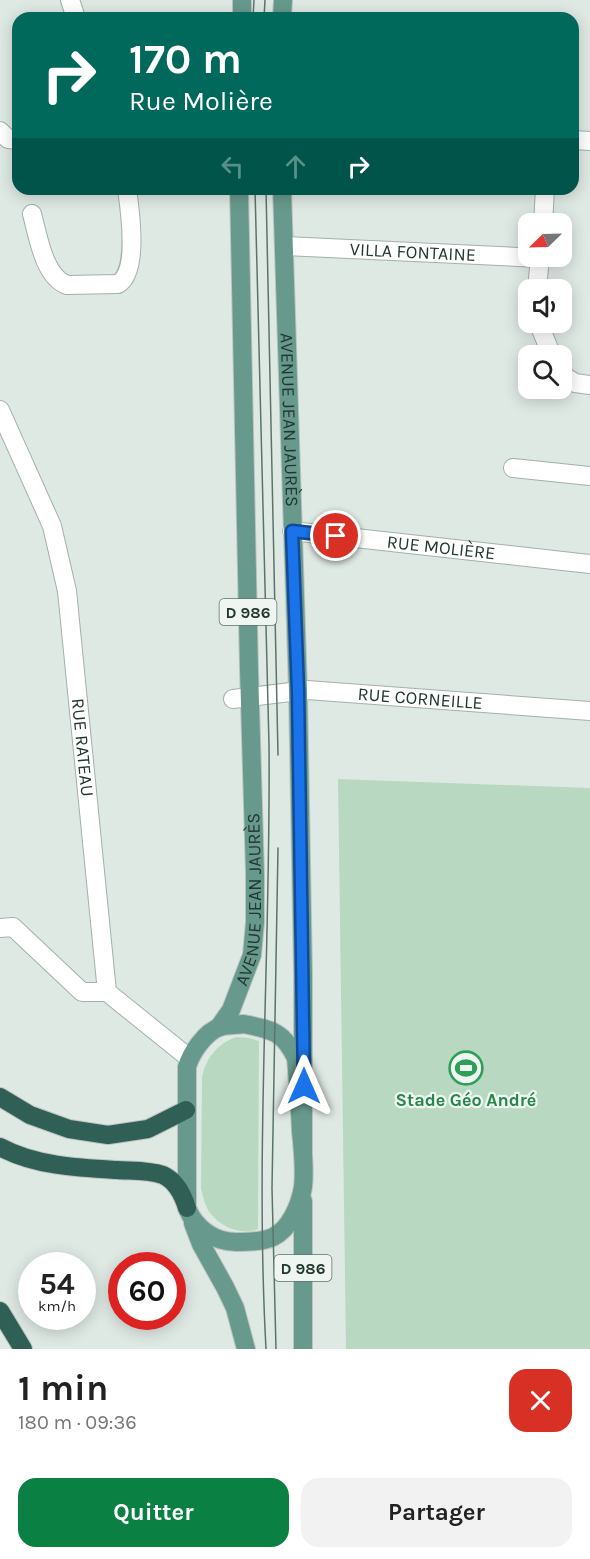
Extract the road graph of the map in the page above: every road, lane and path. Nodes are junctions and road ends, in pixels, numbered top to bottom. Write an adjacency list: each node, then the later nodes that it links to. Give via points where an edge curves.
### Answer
1 (0, 131): 2 (street)
2 (12, 139)
3 (128, 195): 8 (street, via 132,228 128,272 118,284 59,282 47,264)
4 (239, 195): 19 (main road, AVENUE JEAN JAURÈS / D 986)
5 (282, 195): 9 (main road, AVENUE JEAN JAURÈS / D 986)
6 (545, 195): 7 (street)
7 (544, 213)
8 (32, 214)
9 (285, 246): 10 (street, VILLA FONTAINE); 16 (main road, AVENUE JEAN JAURÈS / D 986)
10 (518, 256)
11 (572, 381): 12 (street)
12 (590, 385)
13 (0, 410): 22 (street, RUE RATEAU, via 52,526 68,591)
14 (513, 468): 15 (street)
15 (590, 476)
16 (292, 531): 17 (street, RUE MOLIÈRE); 18 (main road, AVENUE JEAN JAURÈS / D 986)
17 (590, 564)
18 (298, 691): 19 (street, RUE CORNEILLE); 20 (street, RUE CORNEILLE); 28 (main road, AVENUE JEAN JAURÈS / D 986)
19 (242, 698): 23 (main road, AVENUE JEAN JAURÈS / D 986, via 255,874 253,944 231,1010)
20 (590, 711)
21 (0, 928): 22 (street, via 13,927 82,992)
22 (107, 992): 24 (street)
23 (219, 1027): 24 (main road, AVENUE JEAN JAURÈS); 28 (main road, via 244,1024 264,1028 290,1045 296,1058)
24 (189, 1058): 26 (main road)
25 (0, 1097): 26 (highway, via 30,1115 69,1129 108,1135 148,1130)
26 (186, 1110): 30 (main road)
27 (0, 1147): 30 (highway, via 48,1163 165,1176 183,1195)
28 (303, 1154): 29 (main road)
29 (303, 1187): 30 (main road, via 285,1228 263,1240 224,1241 212,1237); 34 (main road, D 986)
30 (188, 1212): 33 (main road, via 235,1308)
31 (0, 1311): 32 (highway)
32 (23, 1349)
33 (246, 1349)
34 (303, 1349)

